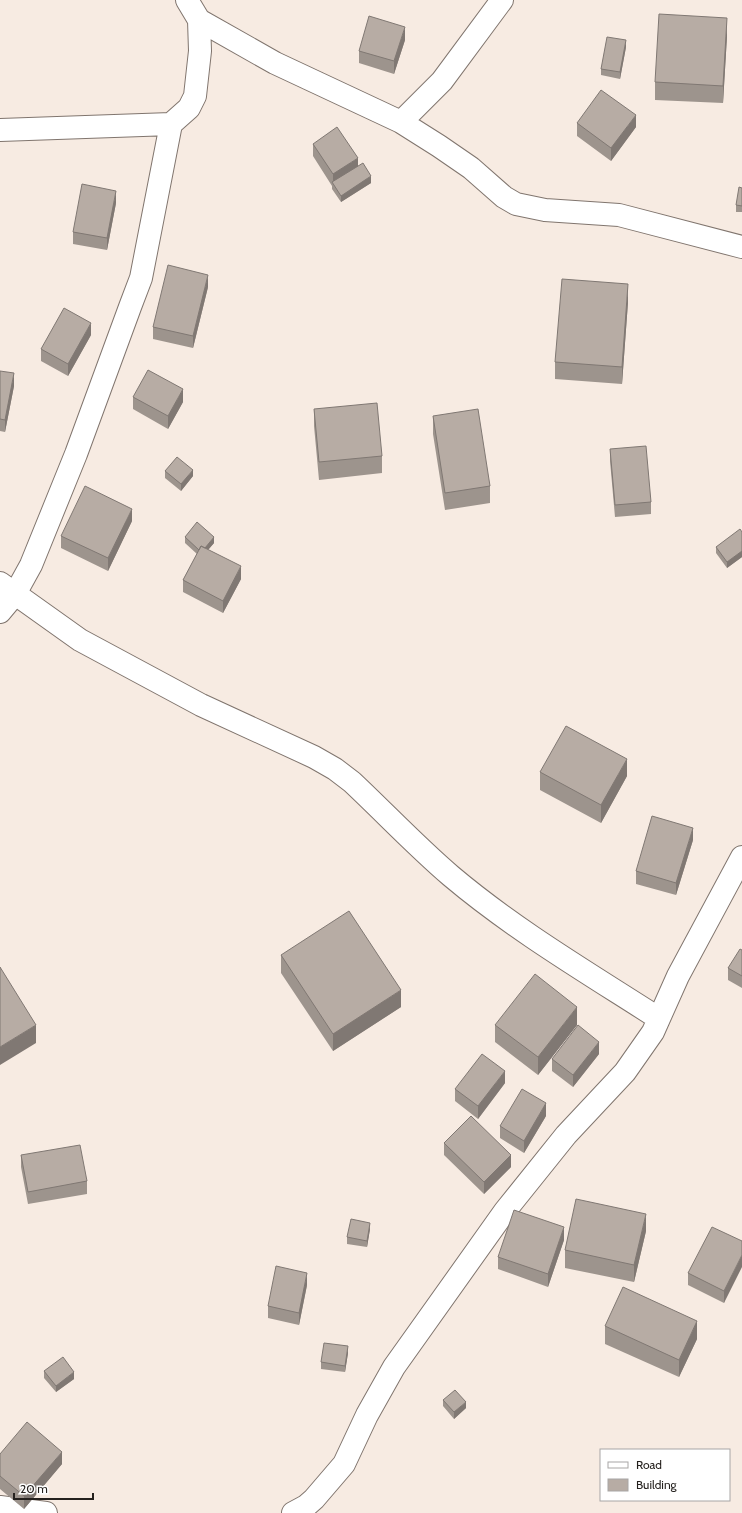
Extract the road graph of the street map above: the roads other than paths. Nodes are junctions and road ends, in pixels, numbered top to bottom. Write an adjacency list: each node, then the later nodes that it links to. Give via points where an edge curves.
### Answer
1 (187, 0): 3 (street)
2 (502, 0): 4 (street, via 442,81)
3 (199, 20): 4 (street, via 276,63); 5 (street, via 200,51 195,96 189,108)
4 (401, 122): 7 (street, via 471,168 504,198 516,204 545,210 619,215)
5 (171, 124): 6 (street); 8 (street, via 141,278 76,454 30,565)
6 (0, 130)
7 (742, 247)
8 (8, 588): 9 (street); 11 (street, via 80,640 201,705 297,748 335,769 451,875 496,911)
9 (0, 612)
10 (742, 857): 11 (street)
11 (658, 1018): 14 (street, via 653,1032 625,1072 566,1135 443,1296 394,1367 367,1415 344,1464 314,1499)
12 (0, 1507): 13 (street)
13 (46, 1513)
14 (293, 1513)

